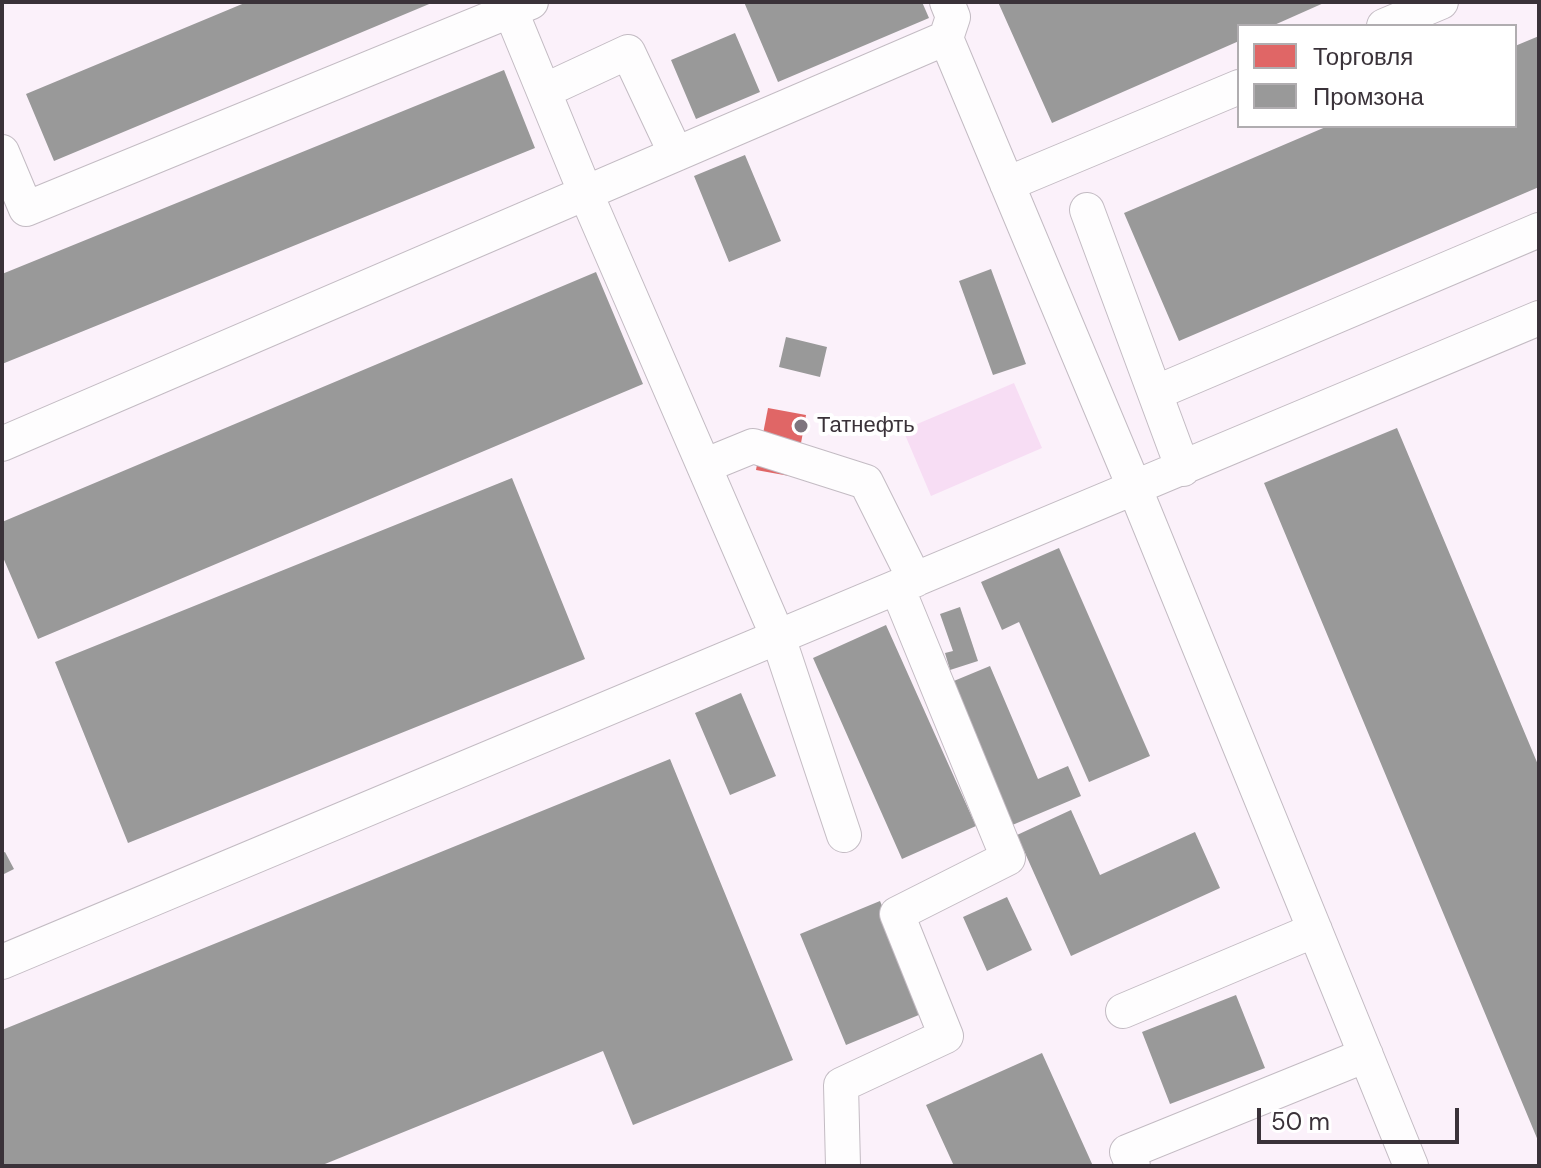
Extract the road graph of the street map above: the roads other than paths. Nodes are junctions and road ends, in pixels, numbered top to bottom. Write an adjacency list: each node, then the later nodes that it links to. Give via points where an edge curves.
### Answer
1 (947, 2): 5 (street, via 953,17)
2 (1441, 2): 4 (street)
3 (517, 5): 7 (street); 8 (street, via 26,209)
4 (1389, 24)
5 (946, 38): 9 (street); 10 (street)
6 (1237, 88): 10 (street)
7 (544, 91): 9 (street, via 628,52); 11 (street)
8 (2, 152)
9 (676, 154): 11 (street)
10 (1007, 184): 19 (street)
11 (586, 194): 16 (street); 17 (street)
12 (1087, 210): 15 (street)
13 (1539, 230): 15 (street)
14 (1539, 318): 18 (street)
15 (1155, 393): 18 (street)
16 (2, 444)
17 (704, 466): 20 (street, via 753,446 866,482); 21 (street)
18 (1183, 469): 19 (street)
19 (1135, 489): 20 (street); 23 (street)
20 (906, 584): 21 (street); 27 (street, via 1008,858 897,914 946,1036 841,1085)
21 (778, 637): 22 (street); 24 (street)
22 (844, 835)
23 (1315, 930): 25 (street); 26 (street)
24 (2, 962)
25 (1123, 1011)
26 (1366, 1055): 28 (street, via 1127,1152); 29 (street)
27 (843, 1166)
28 (1133, 1166)
29 (1411, 1166)

